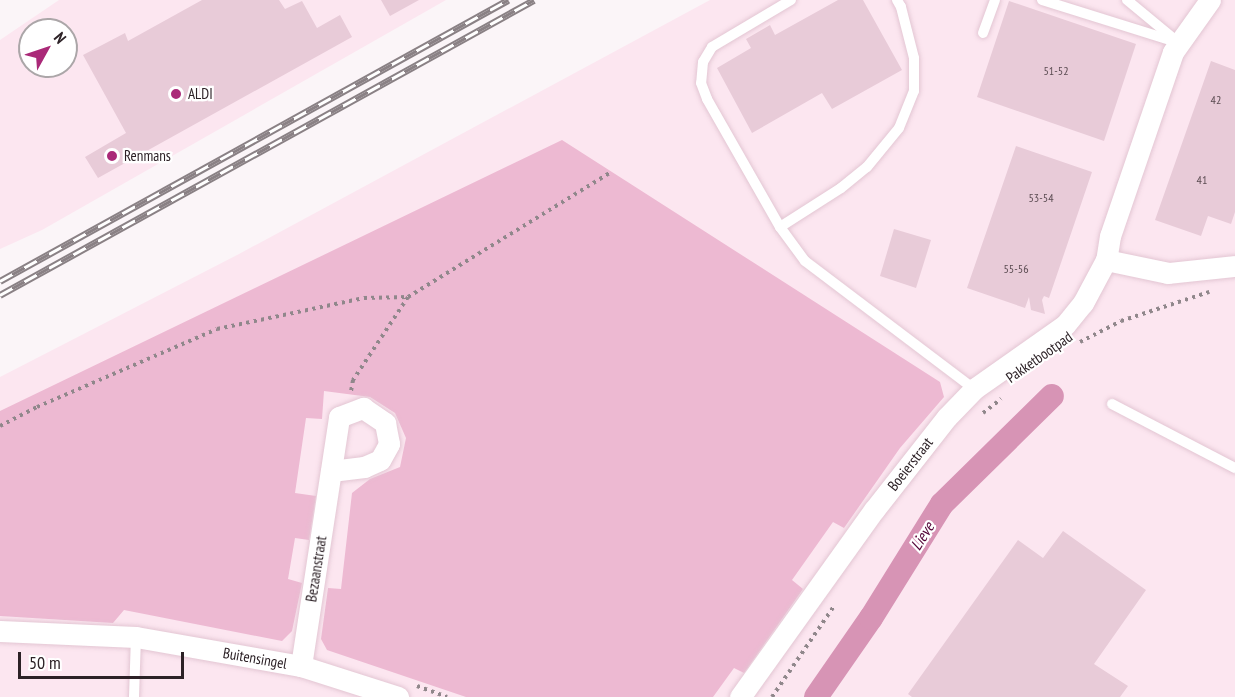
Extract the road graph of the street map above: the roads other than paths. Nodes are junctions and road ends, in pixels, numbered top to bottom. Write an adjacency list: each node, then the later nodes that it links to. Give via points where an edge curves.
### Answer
1 (791, 0): 9 (lane, via 712,47 703,62 701,82)
2 (897, 0): 9 (lane, via 914,58 914,92 899,128 867,167)
3 (995, 0): 7 (lane)
4 (1042, 0): 8 (lane)
5 (1127, 0): 8 (lane)
6 (1210, 0): 8 (street, Boeierstraat)
7 (983, 33)
8 (1179, 43): 10 (street, Boeierstraat, via 1110,236)
9 (780, 227): 12 (lane, via 805,261)
10 (1106, 260): 11 (street, via 1168,273); 12 (street, Boeierstraat, via 1083,303 1065,325)
11 (1235, 266)
12 (974, 389): 21 (street, Boeierstraat, via 874,510)
13 (1112, 404): 14 (lane)
14 (1235, 468)
15 (331, 471): 15 (street, Bezaanstraat, via 339,417 363,408 385,423 389,444 380,460 364,467); 18 (street, Bezaanstraat)
16 (0, 631): 17 (street, Buitensingel)
17 (136, 637): 18 (street, Buitensingel); 19 (lane)
18 (301, 666): 20 (street, Buitensingel)
19 (134, 697)
20 (398, 697)
21 (740, 697)

